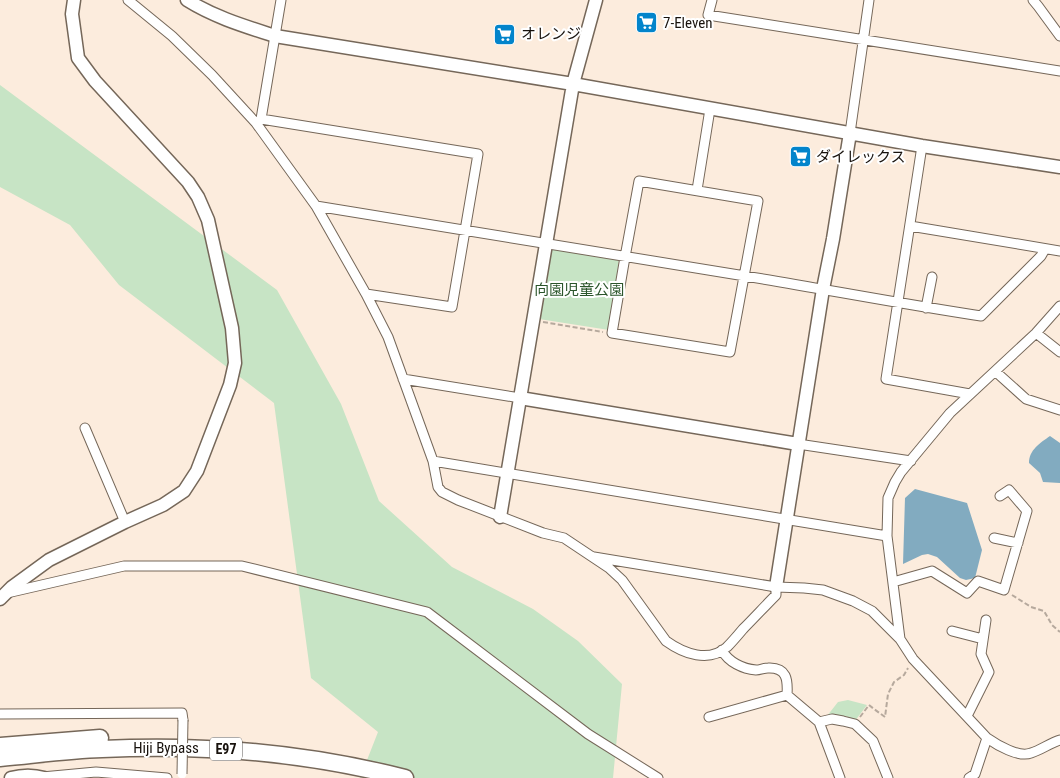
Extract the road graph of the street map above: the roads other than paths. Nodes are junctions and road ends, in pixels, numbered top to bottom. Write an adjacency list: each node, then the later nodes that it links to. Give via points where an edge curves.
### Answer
1 (74, 0): 49 (street, via 72,14 78,58 198,197 208,220 232,328 235,363 230,384 197,471 184,491)
2 (128, 0): 15 (street, via 172,36)
3 (187, 0): 9 (street, via 199,8)
4 (281, 0): 9 (street)
5 (596, 0): 13 (street)
6 (712, 0): 11 (street, via 708,15)
7 (869, 0): 11 (street)
8 (1032, 0): 10 (street)
9 (274, 36): 13 (street); 15 (street)
10 (1060, 36)
11 (863, 39): 12 (street); 16 (street)
12 (1060, 71)
13 (573, 84): 14 (street); 23 (street)
14 (710, 109): 16 (street); 19 (street)
15 (259, 121): 20 (street); 22 (street, via 478,154)
16 (850, 133): 17 (street); 29 (street)
17 (922, 146): 18 (street); 21 (street)
18 (1060, 167)
19 (697, 190): 26 (street, via 639,181); 27 (street, via 758,201)
20 (316, 206): 22 (street); 30 (street)
21 (910, 226): 24 (street); 31 (street)
22 (465, 231): 23 (street); 30 (street, via 452,307)
23 (546, 244): 26 (street); 39 (street)
24 (1045, 249): 25 (street); 33 (street, via 981,316)
25 (1060, 251)
26 (625, 257): 27 (street); 27 (street, via 612,333 730,352)
27 (744, 276): 29 (street)
28 (932, 277): 33 (street)
29 (823, 289): 31 (street); 42 (street)
30 (366, 294): 37 (street, via 388,337)
31 (898, 303): 33 (street); 38 (street, via 886,379)
32 (1060, 306): 34 (street)
33 (926, 308)
34 (1036, 334): 35 (street); 36 (street)
35 (1060, 352)
36 (996, 372): 38 (street); 40 (street, via 1026,398)
37 (403, 379): 39 (street); 43 (street)
38 (970, 394): 44 (street)
39 (520, 398): 42 (street); 45 (street)
40 (1059, 407)
41 (85, 428): 49 (street)
42 (798, 444): 44 (street); 48 (street)
43 (433, 461): 45 (street); 47 (street, via 442,492)
44 (911, 461): 50 (street, via 898,477 888,498)
45 (507, 473): 47 (street); 48 (street)
46 (1000, 496): 52 (street, via 1009,490 1031,507)
47 (500, 516): 53 (street, via 564,538)
48 (787, 519): 50 (street); 55 (street)
49 (126, 522): 56 (street, via 49,560)
50 (887, 536): 54 (street)
51 (994, 538): 52 (street)
52 (1018, 543): 54 (street, via 1004,590 978,581 967,593 932,571)
53 (590, 556): 55 (street); 61 (street, via 622,580 666,641 690,654 702,656)
54 (893, 582): 59 (street)
55 (776, 587): 59 (street, via 823,590 853,601 872,611); 61 (street, via 776,595)
56 (3, 596): 80 (street, via 124,566 242,566 427,612 588,734)
57 (986, 620): 60 (street)
58 (952, 631): 60 (street)
59 (900, 639): 64 (street, via 913,659)
60 (983, 639): 64 (street, via 981,654 989,672)
61 (722, 650): 62 (street, via 729,660 746,668 780,670 788,685)
62 (787, 695): 65 (street); 66 (street)
63 (0, 714): 74 (street, bridge, via 182,713)
64 (967, 716): 67 (street)
65 (709, 717)
66 (819, 722): 81 (street); 82 (street, via 832,719 855,724 873,741)
67 (987, 738): 68 (street, via 1023,755); 76 (street)
68 (1060, 740)
69 (0, 746): 73 (highway, via 99,738 224,741 295,749)
70 (44, 754): 71 (highway, Hiji Bypass / E97); 72 (highway, Hiji Bypass / E97); 73 (highway, Hiji Bypass / E97, via 191,747 294,755)
71 (0, 758)
72 (0, 764)
73 (360, 767): 79 (highway, Hiji Bypass / E97)
74 (182, 776)
75 (43, 777): 77 (street); 78 (street, via 96,772)
76 (974, 777)
77 (11, 778)
78 (167, 778)
79 (405, 778)
80 (658, 778)
81 (840, 778)
82 (888, 778)

